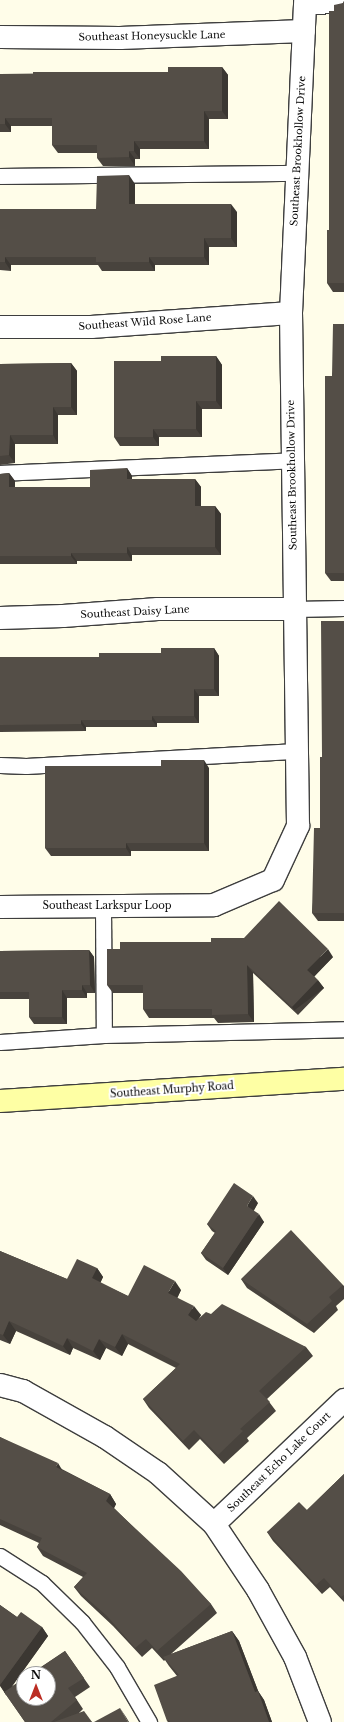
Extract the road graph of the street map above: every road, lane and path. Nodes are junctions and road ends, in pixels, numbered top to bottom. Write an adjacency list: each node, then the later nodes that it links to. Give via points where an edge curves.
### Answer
1 (304, 3): 2 (lane); 3 (street, Southeast Brookhollow Drive)
2 (344, 5)
3 (304, 31): 4 (street, Southeast Honeysuckle Lane, via 120,38); 5 (street, Southeast Brookhollow Drive)
4 (0, 37)
5 (297, 173): 6 (lane); 7 (street, Southeast Brookhollow Drive)
6 (0, 176)
7 (291, 313): 8 (street, Southeast Wild Rose Lane, via 91,327); 9 (street, Southeast Brookhollow Drive)
8 (0, 327)
9 (292, 460): 10 (lane); 12 (street, Southeast Brookhollow Drive)
10 (0, 473)
11 (344, 608): 12 (lane)
12 (294, 609): 13 (street, Southeast Daisy Lane, via 158,608); 14 (street, Southeast Brookhollow Drive)
13 (0, 618)
14 (297, 751): 15 (lane, via 26,766); 16 (street, Southeast Brookhollow Drive, via 298,826 273,880)
15 (0, 765)
16 (214, 905): 17 (street, Southeast Larkspur Loop)
17 (103, 906): 18 (street, Southeast Larkspur Loop); 20 (lane)
18 (0, 907)
19 (344, 1029): 20 (lane)
20 (104, 1035): 21 (lane)
21 (0, 1042)
22 (344, 1079): 23 (main road, Southeast Murphy Road)
23 (0, 1101)
24 (0, 1385): 26 (street, via 23,1391 105,1437 158,1474)
25 (344, 1400): 26 (street, Southeast Echo Lake Court)
26 (214, 1524): 29 (street, via 258,1590 295,1657)
27 (0, 1556): 28 (lane, via 42,1584 82,1622 117,1667)
28 (149, 1722)
29 (320, 1722)

